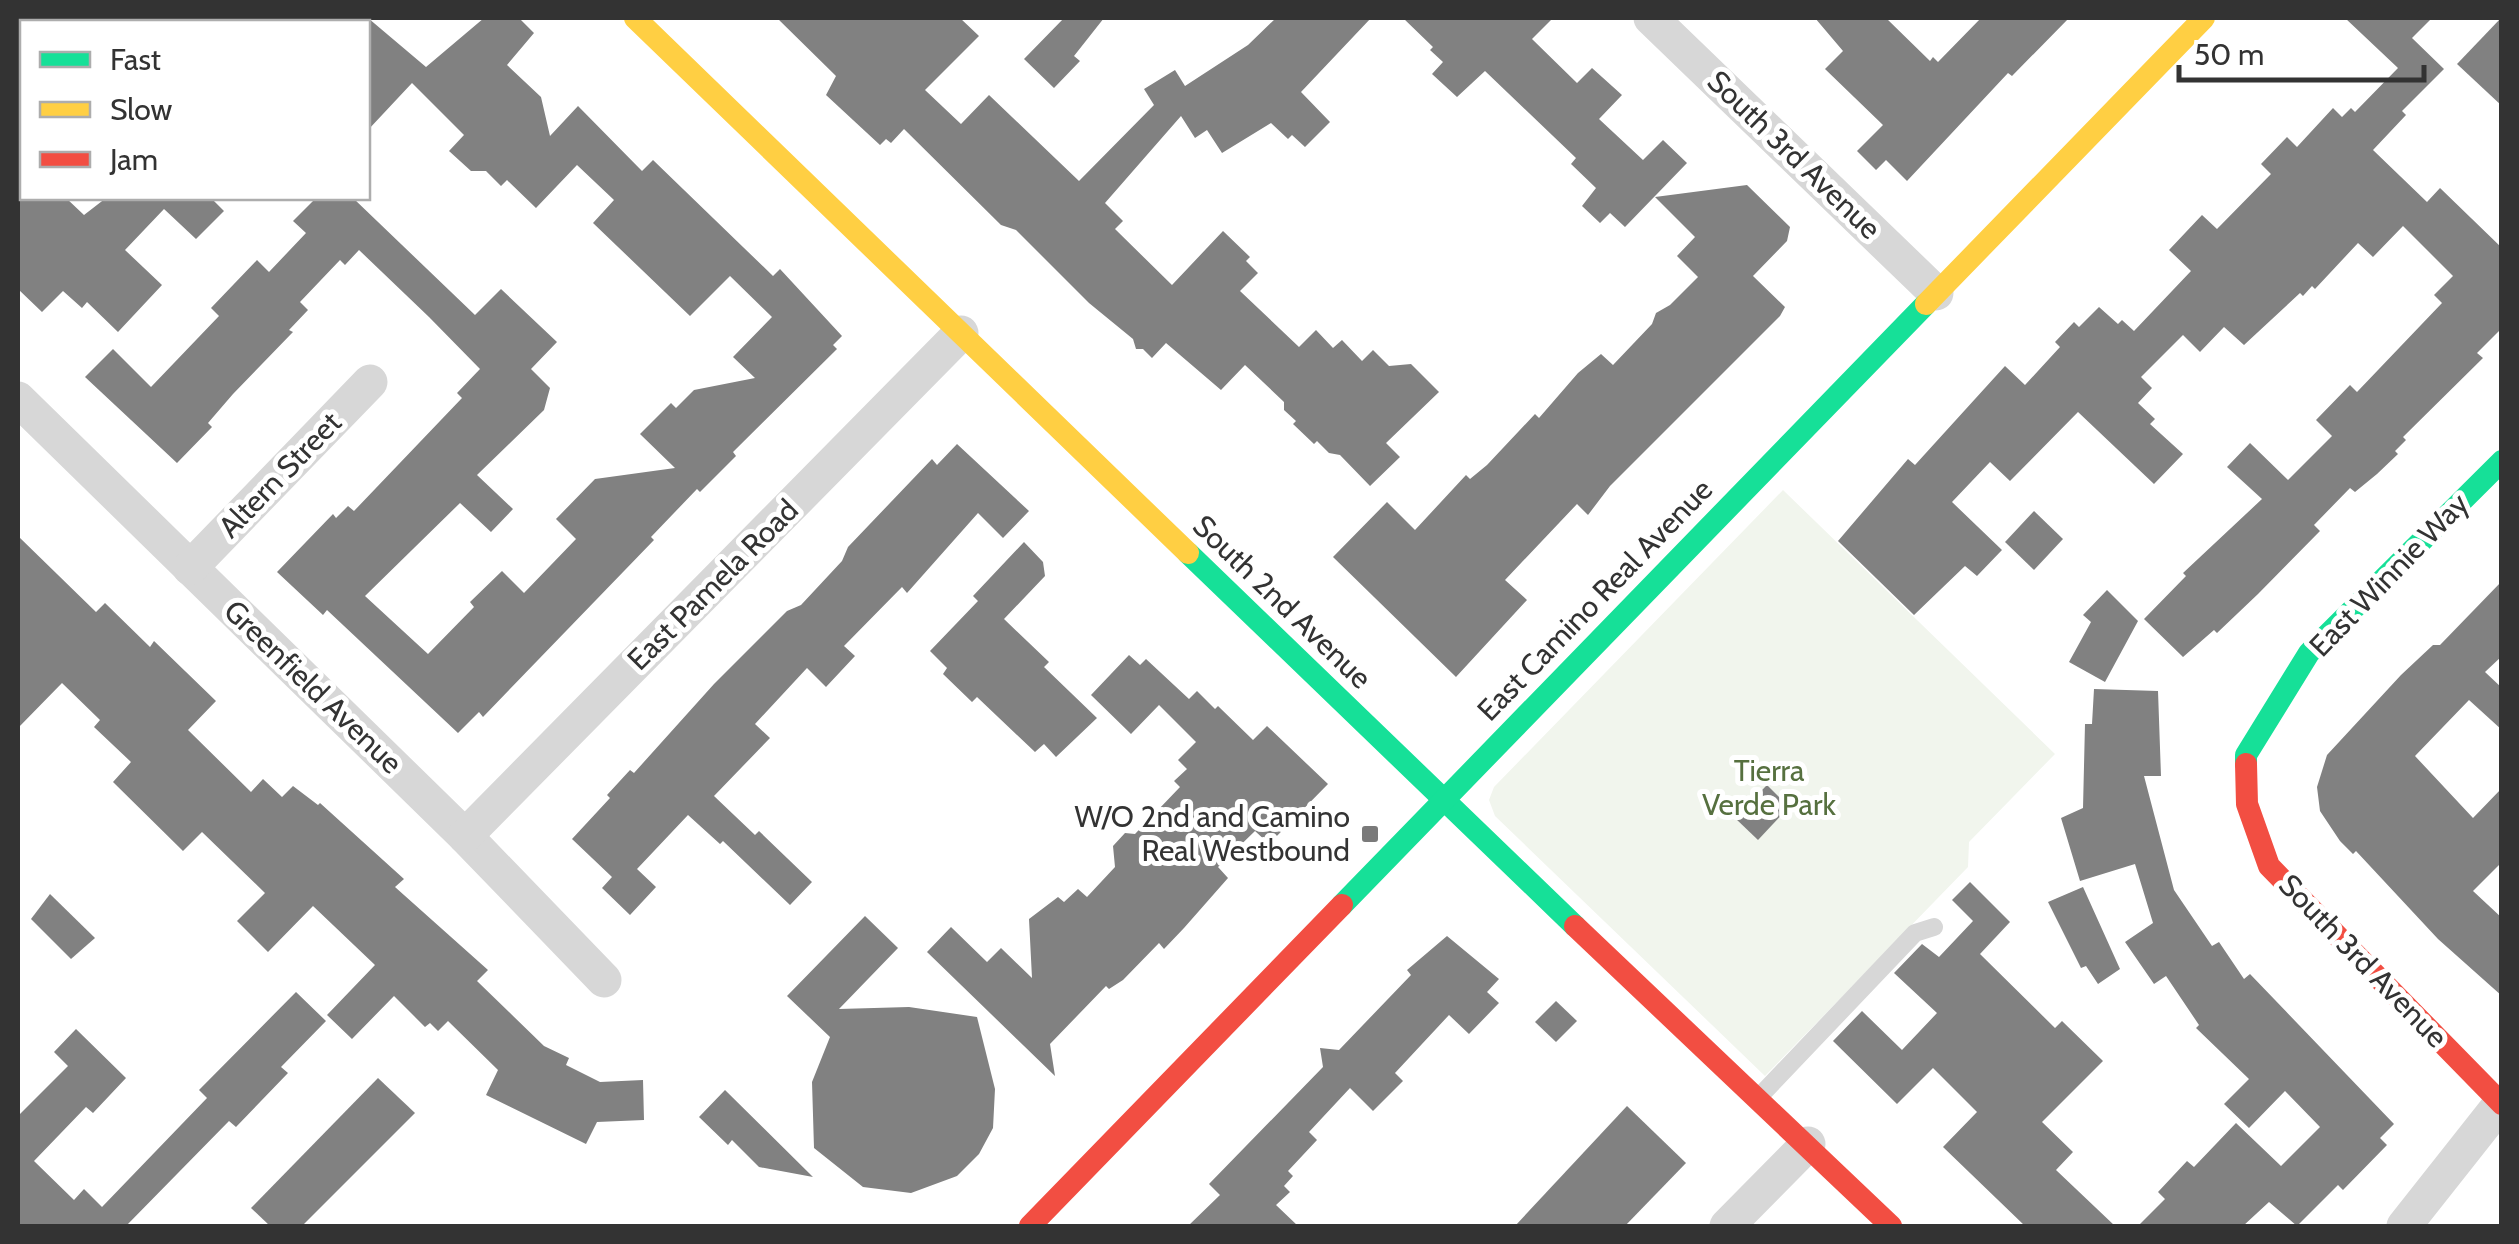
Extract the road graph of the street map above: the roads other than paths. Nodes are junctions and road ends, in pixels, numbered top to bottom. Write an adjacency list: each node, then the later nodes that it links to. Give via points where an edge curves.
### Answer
1 (635, 18): 5 (street, South 2nd Avenue)
2 (1651, 18): 4 (street, South 3rd Avenue)
3 (2204, 18): 4 (street, East Camino Real Avenue)
4 (1936, 293): 10 (street, East Camino Real Avenue)
5 (962, 333): 10 (street, South 2nd Avenue); 12 (street, East Pamela Road)
6 (370, 382): 9 (street, Altern Street)
7 (18, 398): 9 (street, Greenfield Avenue)
8 (2502, 461): 11 (street, East Winnie Way, via 2309,653 2246,755)
9 (190, 568): 12 (street, Greenfield Avenue)
10 (1442, 800): 15 (street, South 2nd Avenue); 18 (street, East Camino Real Avenue)
11 (2247, 804): 16 (street, South 3rd Avenue, via 2269,866)
12 (465, 836): 14 (street, Greenfield Avenue)
13 (1934, 927): 15 (lane, via 1915,933)
14 (604, 980)
15 (1759, 1097): 17 (street, South 2nd Avenue)
16 (2501, 1103): 21 (street)
17 (1808, 1144): 19 (street); 20 (street, South 2nd Avenue)
18 (1030, 1226)
19 (1727, 1226)
20 (1891, 1226)
21 (2404, 1226)

